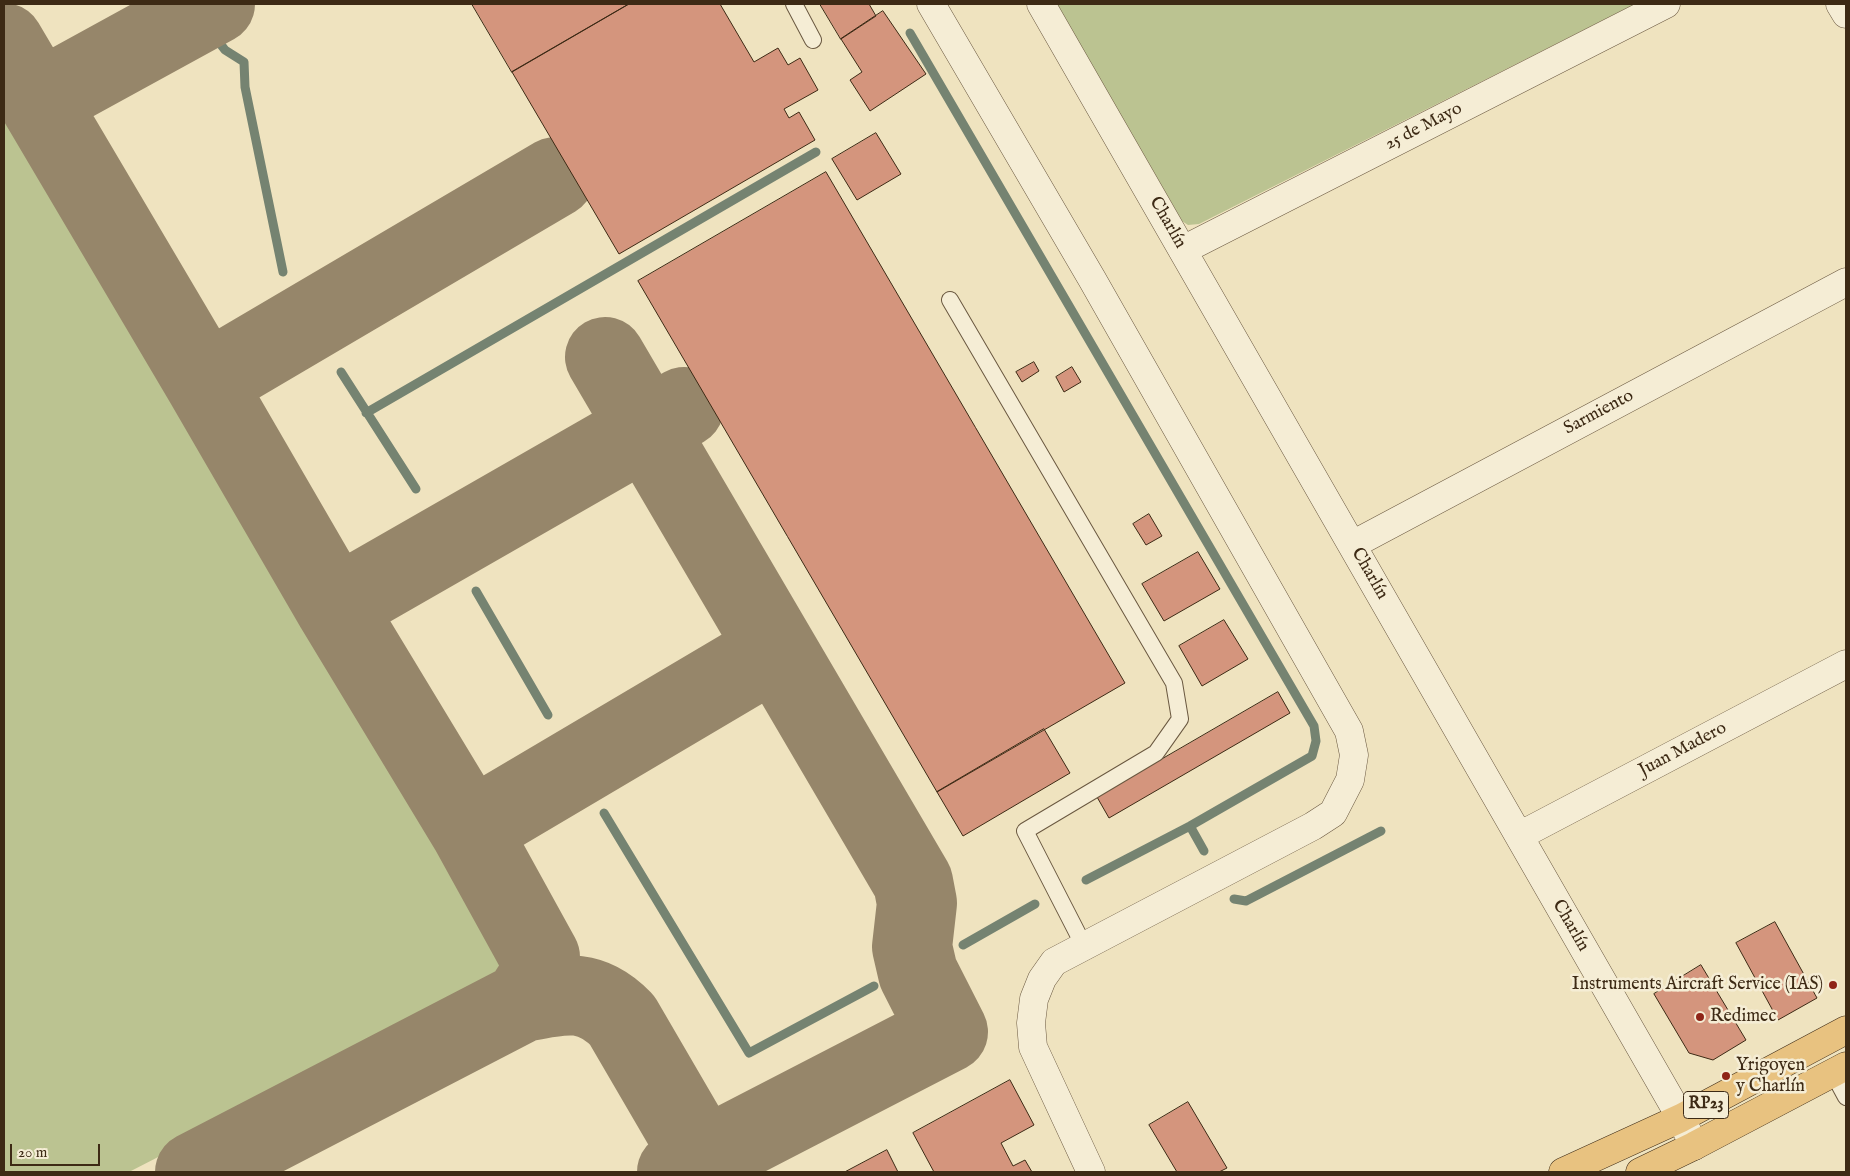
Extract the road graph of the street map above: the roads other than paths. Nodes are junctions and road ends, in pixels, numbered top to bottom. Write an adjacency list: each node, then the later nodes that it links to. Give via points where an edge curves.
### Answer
1 (794, 4): 7 (lane)
2 (931, 4): 14 (street, via 1092,279 1349,731 1354,755 1350,780 1333,813)
3 (1041, 4): 8 (street, Charlín)
4 (1666, 4): 8 (street, 25 de Mayo)
5 (1840, 4): 6 (street)
6 (1846, 14)
7 (813, 40)
8 (1183, 250): 11 (street, Charlín)
9 (1846, 282): 11 (street, Sarmiento)
10 (950, 300): 14 (lane, via 1174,683 1180,719 1156,753 1025,831)
11 (1352, 545): 13 (street, Charlín)
12 (1846, 664): 13 (street, Juan Madero)
13 (1519, 836): 18 (street, Charlín)
14 (1084, 946): 20 (street, via 1054,962 1042,979 1030,1023 1033,1047)
15 (1846, 1030): 18 (main road, RP23)
16 (1840, 1069): 17 (lane); 19 (main road, RP23)
17 (1846, 1097)
18 (1680, 1118): 19 (street, Charlín); 21 (main road, RP23)
19 (1694, 1146): 22 (main road, RP23)
20 (1091, 1172)
21 (1563, 1172)
22 (1640, 1172)

